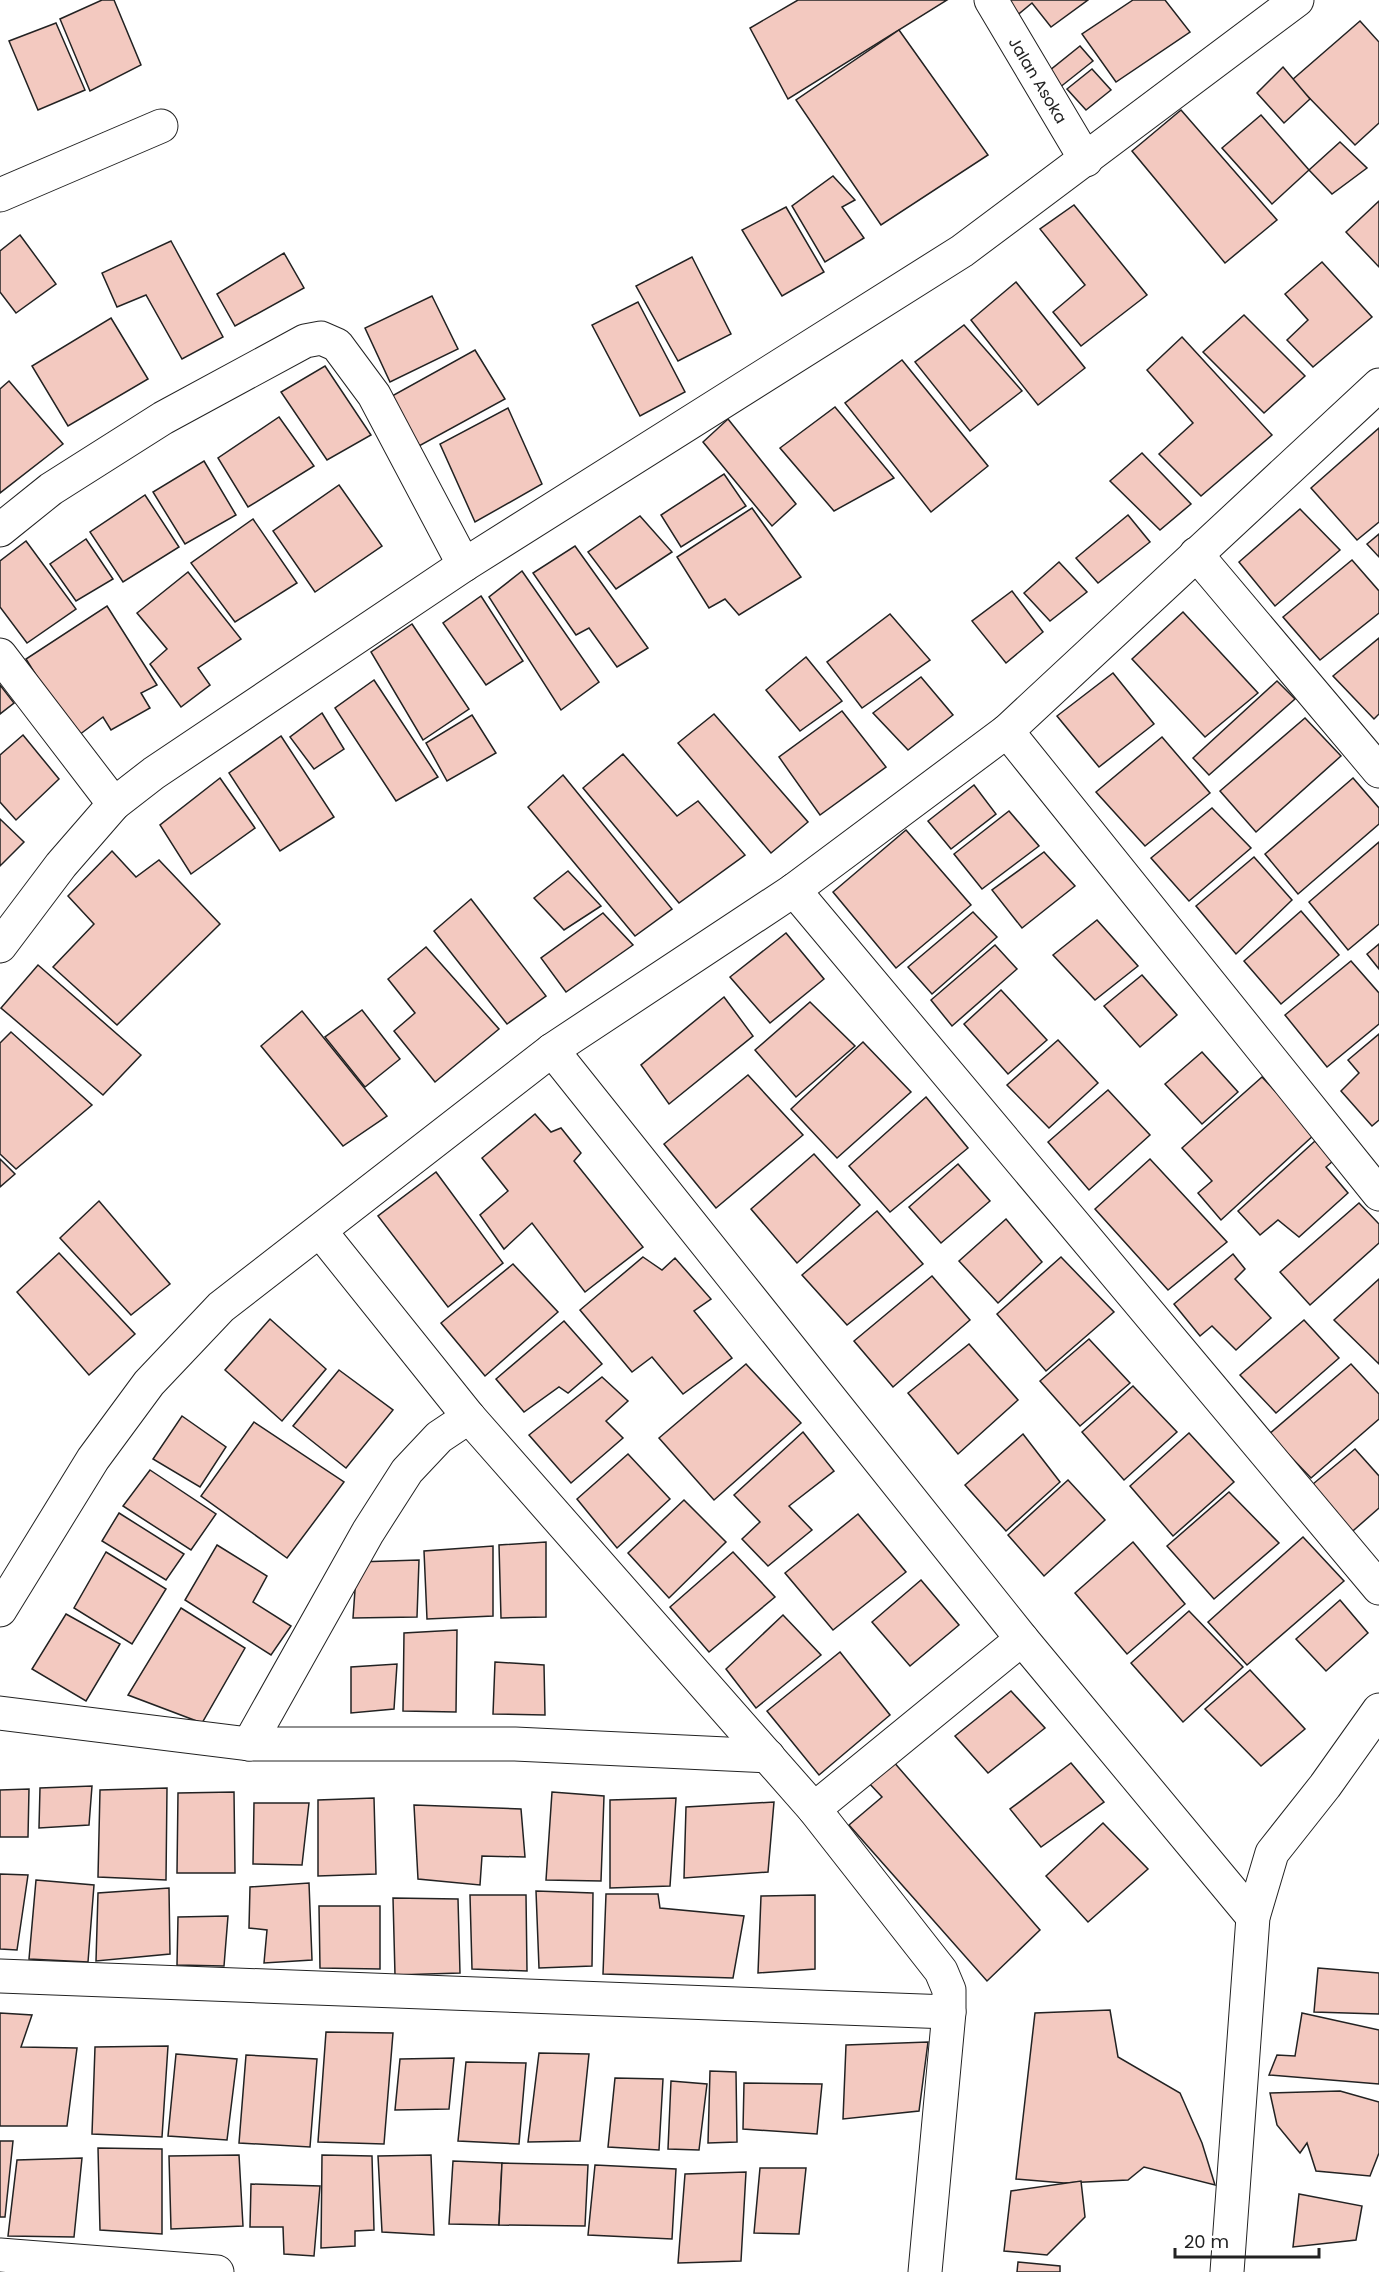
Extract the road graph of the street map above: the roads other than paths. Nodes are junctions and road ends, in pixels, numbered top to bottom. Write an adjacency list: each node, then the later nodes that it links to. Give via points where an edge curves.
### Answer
1 (991, 0): 4 (street, Jalan Asoka)
2 (1297, 0): 4 (street)
3 (161, 126): 5 (street)
4 (1086, 160): 9 (street, via 962,251)
5 (0, 195)
6 (1379, 385): 8 (street)
7 (0, 530): 9 (street, via 51,489 163,418 305,341 321,338 337,345 374,396)
8 (1196, 554): 11 (street); 12 (street)
9 (464, 566): 13 (street, via 154,773)
10 (0, 655): 13 (street)
11 (1007, 731): 14 (street); 17 (street)
12 (1379, 771)
13 (114, 804): 15 (street, via 61,865)
14 (794, 890): 16 (street); 20 (street)
15 (0, 946)
16 (552, 1050): 18 (street); 22 (street)
17 (1379, 1194)
18 (320, 1231): 19 (street); 21 (street, via 221,1307 149,1383 93,1459)
19 (469, 1417): 25 (street, via 440,1437 407,1470); 26 (street)
20 (1379, 1588)
21 (0, 1610)
22 (1022, 1639): 27 (street); 28 (street)
23 (1379, 1710): 28 (street, via 1272,1853)
24 (0, 1713): 25 (street)
25 (249, 1744): 26 (street, via 515,1744)
26 (768, 1756): 27 (street)
27 (814, 1809): 30 (street, via 941,1971 949,1990)
28 (1253, 1917): 34 (street)
29 (0, 1976): 30 (street)
30 (949, 2012): 33 (street)
31 (0, 2255): 32 (street)
32 (217, 2272)
33 (926, 2272)
34 (1227, 2272)

